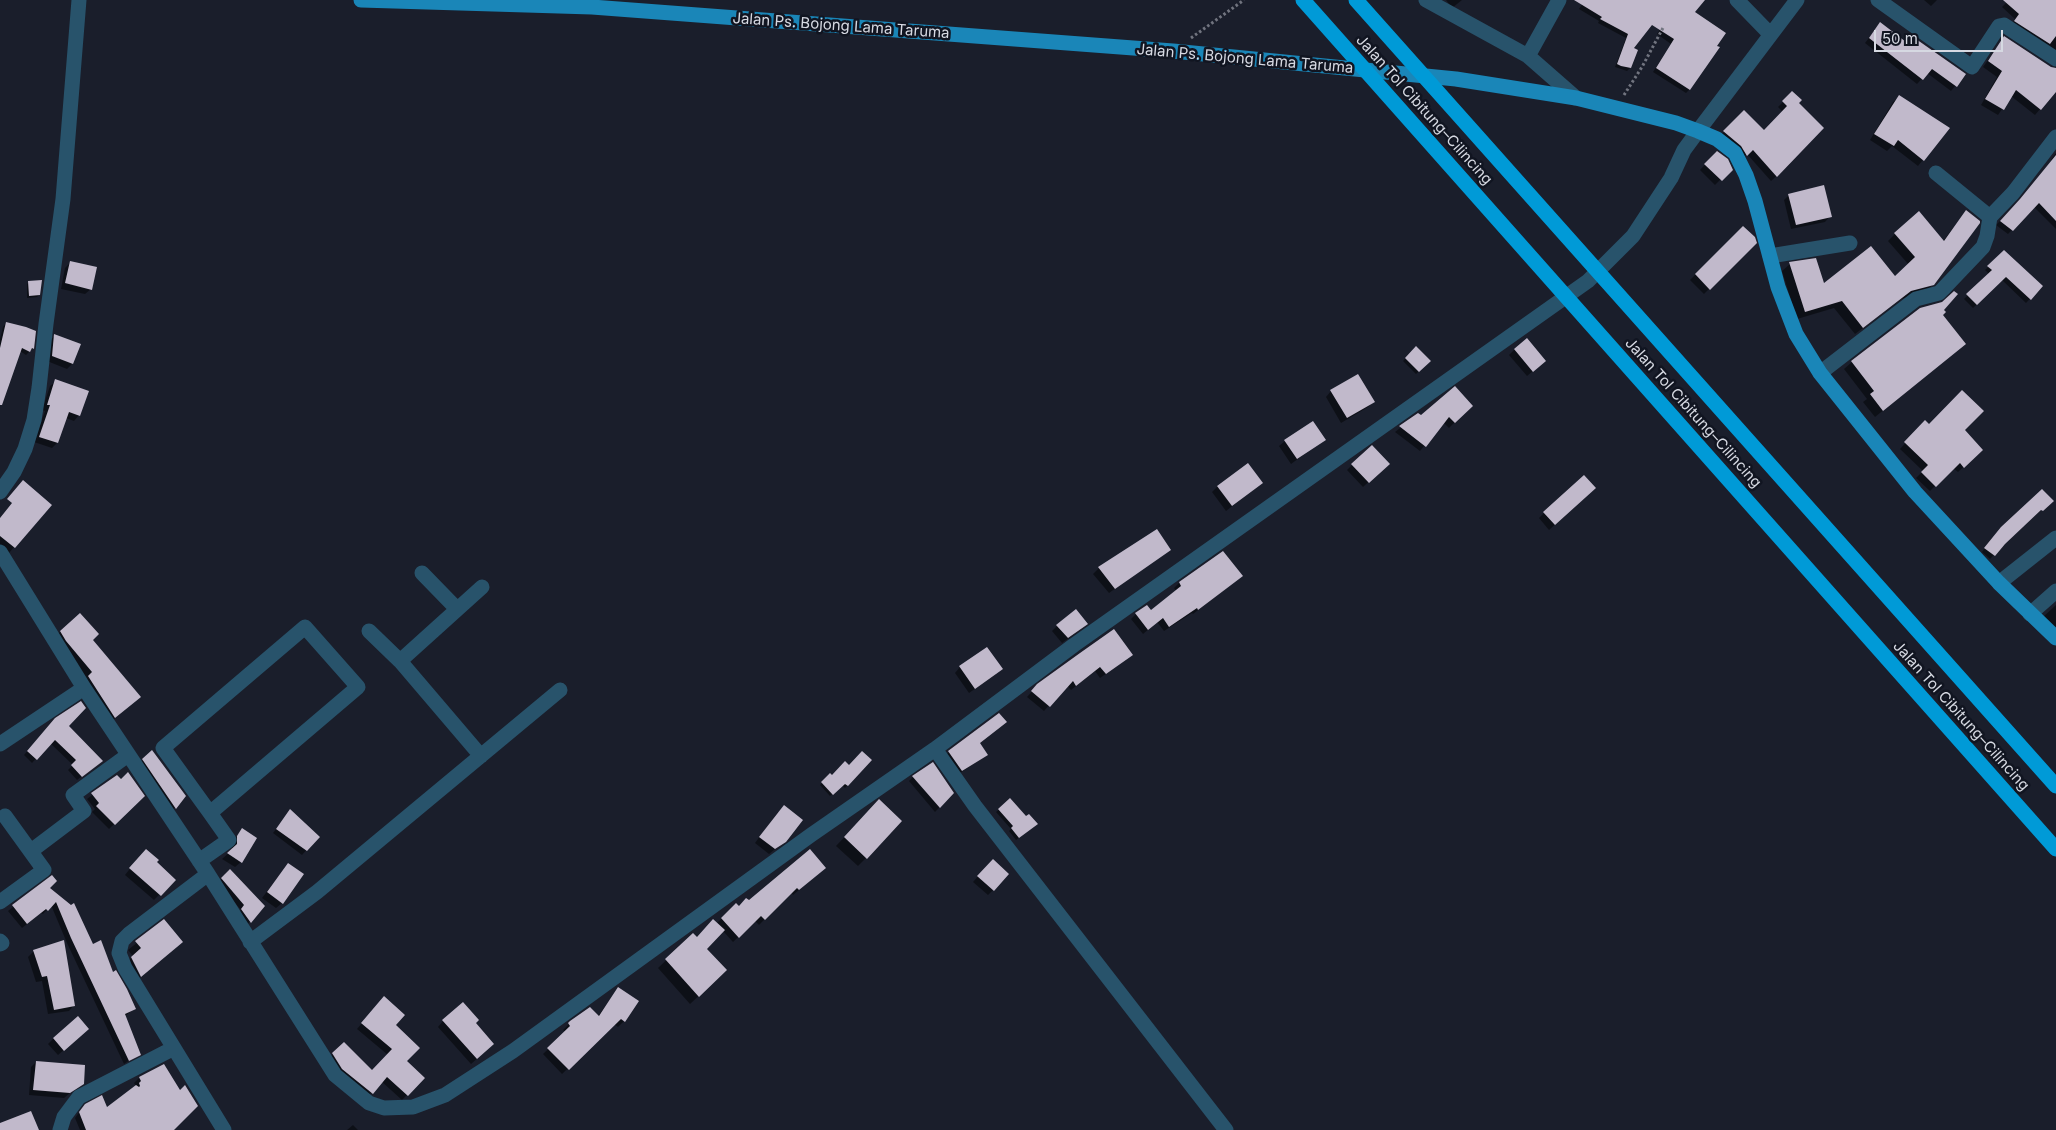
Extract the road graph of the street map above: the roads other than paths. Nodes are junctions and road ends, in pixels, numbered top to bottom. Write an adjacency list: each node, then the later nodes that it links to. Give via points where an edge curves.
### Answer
1 (79, 0): 21 (street, via 63,199 34,420 25,449)
2 (360, 0): 13 (main road, Jalan Ps. Bojong Lama Taruma, via 592,8 1173,51 1456,79)
3 (1303, 0): 42 (highway, Jalan Tol Cibitung–Cilincing)
4 (1356, 0): 39 (highway, Jalan Tol Cibitung–Cilincing)
5 (1426, 0): 11 (street)
6 (1560, 0): 11 (street)
7 (1737, 0): 10 (street)
8 (1797, 0): 10 (street)
9 (1878, 0): 12 (street, via 1972,67 1999,26 2004,25)
10 (1770, 34): 14 (street)
11 (1528, 56): 13 (street)
12 (2056, 59)
13 (1576, 98): 14 (main road, Jalan Ps. Bojong Lama Taruma)
14 (1698, 131): 19 (main road, Jalan Ps. Bojong Lama Taruma, via 1717,139 1735,153 1755,201); 36 (street, via 1633,236 1588,281 1074,645)
15 (2056, 137): 17 (street, via 2013,193)
16 (1936, 173): 17 (street)
17 (1990, 216): 20 (street, via 1983,247 1939,293 1916,298)
18 (1850, 243): 19 (street)
19 (1770, 256): 20 (main road, Jalan Ps. Bojong Lama Taruma, via 1796,334)
20 (1820, 373): 25 (main road, Jalan Ps. Bojong Lama Taruma, via 1915,492)
21 (0, 492)
22 (2056, 538): 25 (street)
23 (0, 552): 33 (street)
24 (422, 573): 28 (street)
25 (1999, 583): 29 (main road, Jalan Ps. Bojong Lama Taruma)
26 (482, 587): 28 (street)
27 (2056, 591): 29 (street)
28 (458, 609): 32 (street)
29 (2030, 614): 31 (main road, Jalan Ps. Bojong Lama Taruma)
30 (369, 631): 32 (street)
31 (2056, 638)
32 (400, 661): 38 (street)
33 (84, 688): 35 (street); 37 (street)
34 (560, 690): 38 (street)
35 (0, 744)
36 (935, 749): 47 (street, via 479,1075 445,1095 413,1107 384,1108 369,1103 335,1075); 51 (street)
37 (128, 755): 43 (street, via 73,795 84,811); 44 (street)
38 (481, 756): 47 (street)
39 (2056, 786)
40 (210, 814): 40 (street, via 163,748 305,627 358,687); 44 (street, via 229,840)
41 (5, 816): 43 (street)
42 (2056, 849)
43 (31, 851): 46 (street, via 44,870)
44 (199, 861): 45 (street)
45 (208, 874): 47 (street); 48 (street, via 129,934 120,947 125,968)
46 (0, 902)
47 (250, 942)
48 (174, 1048): 49 (street, via 79,1097 64,1117); 50 (street)
49 (60, 1130)
50 (224, 1130)
51 (1226, 1130)

